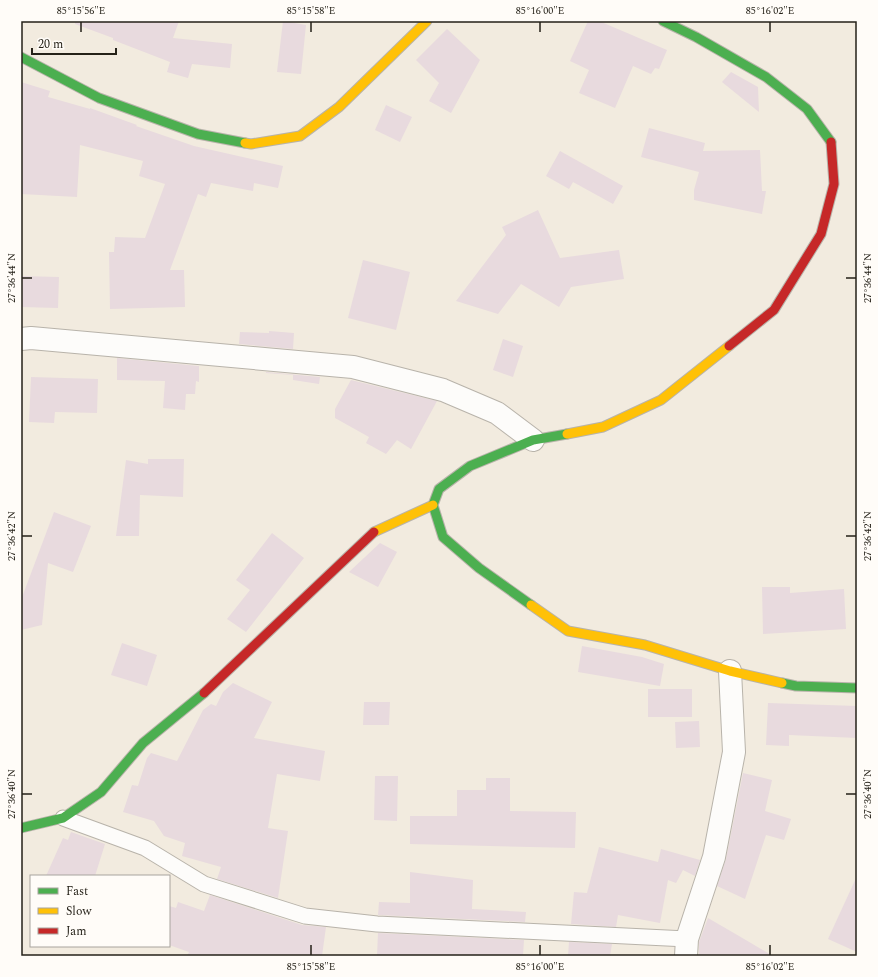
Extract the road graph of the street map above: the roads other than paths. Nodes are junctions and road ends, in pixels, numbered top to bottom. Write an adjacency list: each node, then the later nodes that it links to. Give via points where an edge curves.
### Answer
1 (427, 21): 3 (main road, via 339,107 300,136 251,144 198,134 99,98)
2 (663, 21): 5 (main road, via 766,77 807,109 831,142 834,184 821,234 774,310 661,400 603,427)
3 (21, 57)
4 (21, 339): 5 (street, via 353,367 443,390 497,414)
5 (533, 440): 6 (main road, via 470,466 439,489)
6 (433, 505): 7 (main road, via 443,537 479,568 568,631 645,645); 9 (main road, via 372,533 203,694 143,743 100,792)
7 (730, 671): 8 (main road, via 796,686); 11 (street, via 734,752 714,856)
8 (857, 688)
9 (63, 818): 10 (main road); 11 (lane, via 145,848 204,884 305,916 384,925)
10 (21, 828)
11 (686, 948)

